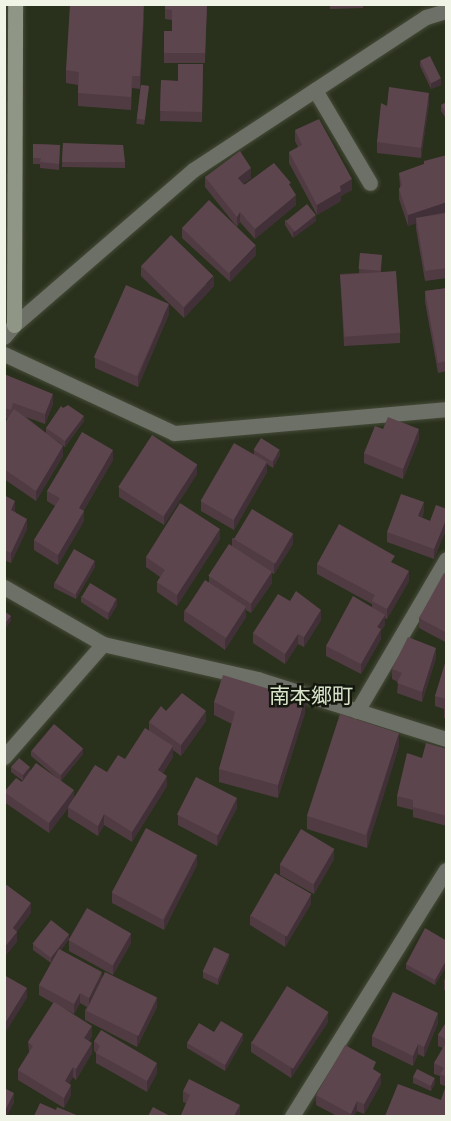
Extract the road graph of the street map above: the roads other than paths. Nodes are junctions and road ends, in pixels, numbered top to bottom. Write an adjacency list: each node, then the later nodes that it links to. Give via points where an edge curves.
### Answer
1 (15, 4): 5 (street)
2 (447, 11): 3 (street, via 426,17)
3 (315, 90): 4 (street); 5 (street, via 193,170)
4 (370, 183)
5 (9, 331)
6 (4, 354): 7 (street, via 174,433)
7 (447, 409)
8 (447, 559): 11 (street)
9 (4, 587): 10 (street)
10 (103, 644): 11 (street, via 257,679); 13 (street)
11 (357, 711): 12 (street)
12 (447, 739)
13 (4, 757)
14 (447, 870): 15 (street)
15 (298, 1115)

